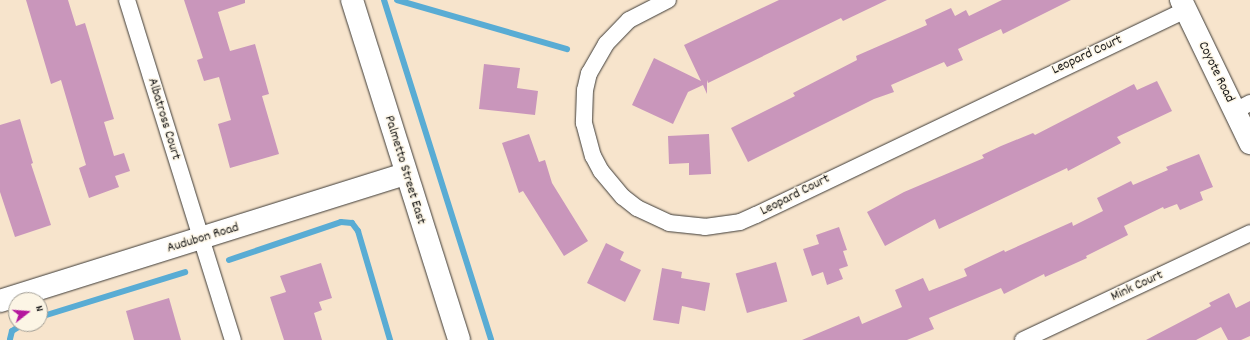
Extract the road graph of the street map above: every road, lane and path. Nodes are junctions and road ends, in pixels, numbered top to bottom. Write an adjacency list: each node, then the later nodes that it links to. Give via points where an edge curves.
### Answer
1 (127, 0): 9 (street, Albatross Court)
2 (352, 0): 7 (street, Palmetto Street East)
3 (668, 0): 4 (street, Leopard Court, via 629,20 606,44 589,73 584,101 584,124 593,156 623,197 637,208 669,223 705,227 740,222 756,215)
4 (1183, 5): 5 (street, Coyote Road)
5 (1242, 107): 6 (street, Coyote Road)
6 (1250, 143)
7 (406, 174): 9 (street, Audubon Road); 12 (street, Palmetto Street East)
8 (1250, 233): 13 (street, Mink Court)
9 (201, 239): 10 (street, Audubon Road); 11 (street, Albatross Court)
10 (0, 301)
11 (232, 340)
12 (459, 340)
13 (1023, 340)

